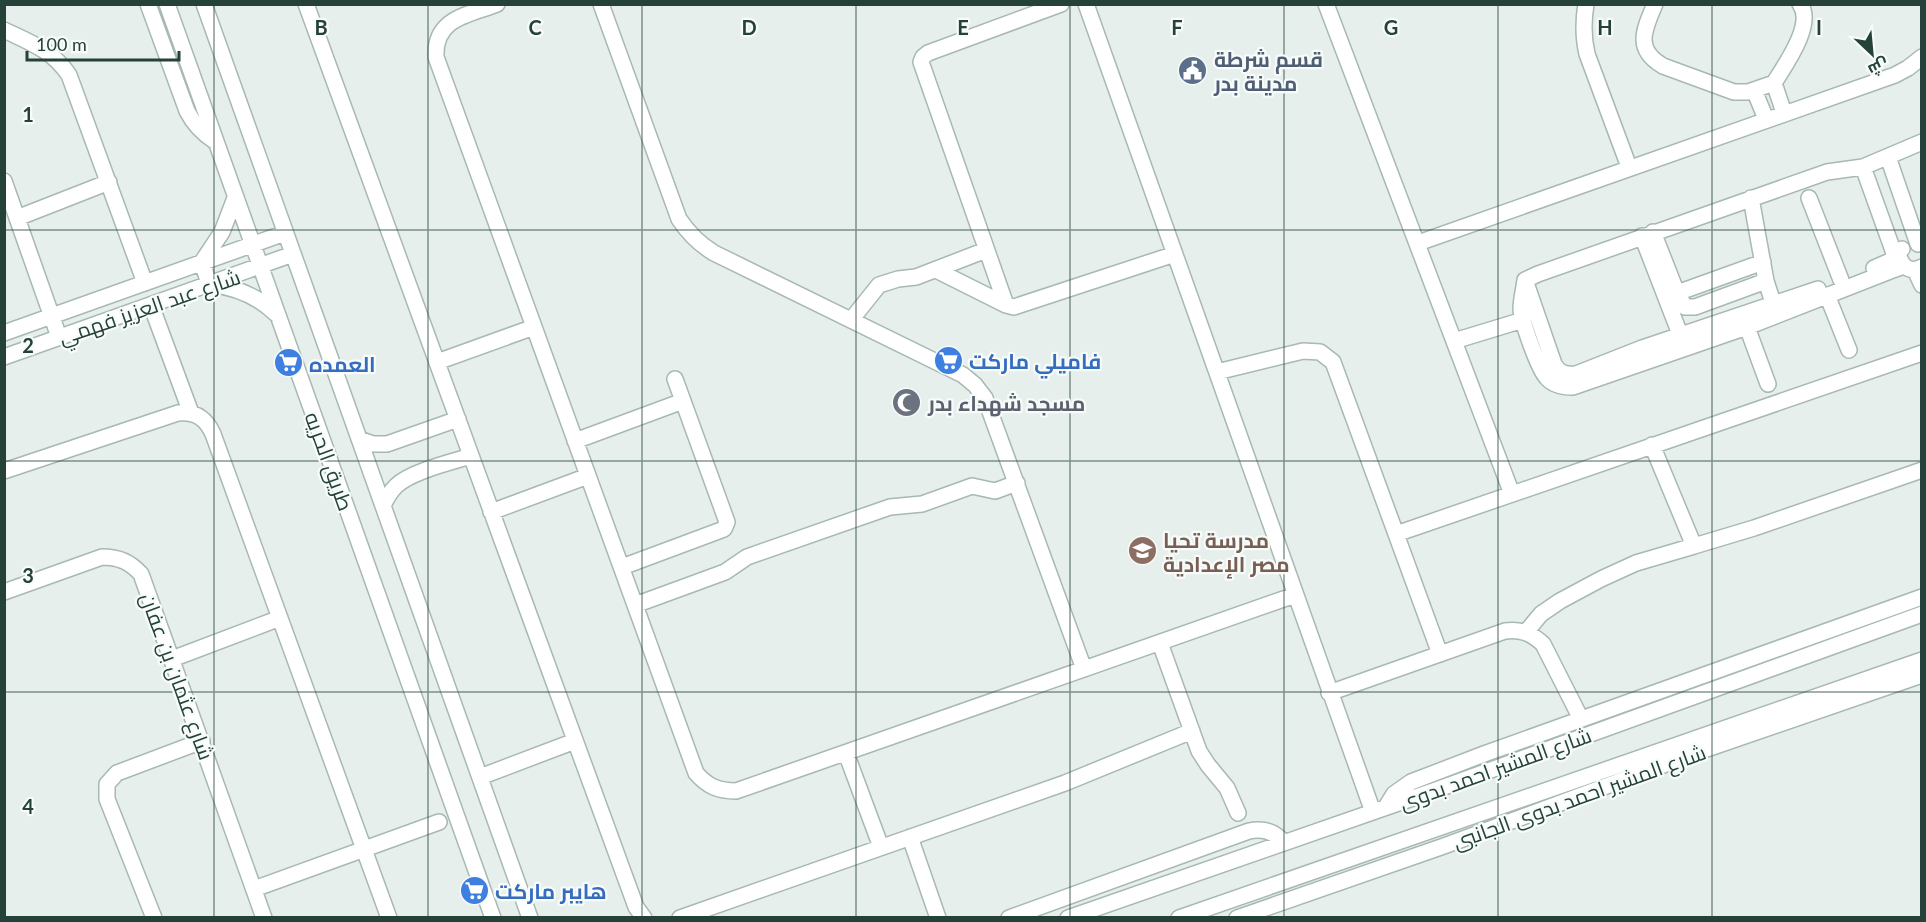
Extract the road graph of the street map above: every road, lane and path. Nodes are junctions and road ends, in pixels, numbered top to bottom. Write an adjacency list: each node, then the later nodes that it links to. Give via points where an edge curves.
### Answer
1 (148, 4): 19 (street, via 187,111 194,124)
2 (167, 4): 19 (street, طريق الحريه)
3 (204, 4): 30 (street, طريق الحريه)
4 (306, 4): 67 (street)
5 (497, 4): 58 (street, via 444,27 435,46 436,57)
6 (601, 4): 56 (street, via 688,233 714,253)
7 (1061, 4): 35 (street, via 928,53 921,62)
8 (1086, 4): 37 (street)
9 (1326, 4): 32 (street)
10 (1586, 4): 22 (street, via 1583,30 1587,54)
11 (1655, 4): 16 (street, via 1643,38 1656,61 1727,90)
12 (1800, 4): 15 (street, via 1806,20 1803,31)
13 (4, 30): 25 (street, via 48,51 65,68)
14 (1922, 57): 17 (street, via 1895,75)
15 (1774, 83): 16 (street); 17 (street)
16 (1754, 90): 18 (street)
17 (1784, 113): 18 (street)
18 (1766, 120): 22 (street)
19 (216, 142): 26 (street, طريق الحريه)
20 (1922, 142): 21 (street)
21 (1888, 157): 23 (street); 34 (street)
22 (1629, 167): 32 (street)
23 (1863, 167): 27 (street, via 1827,172); 40 (street)
24 (4, 182): 29 (street)
25 (109, 182): 29 (street); 46 (street)
26 (235, 198): 33 (street, طريق الحريه); 38 (street, via 222,232)
27 (1752, 198): 31 (street); 39 (street)
28 (1809, 198): 44 (street)
29 (17, 218): 54 (street)
30 (285, 233): 33 (street, شارع عبد العزيز فهمي); 36 (street, طريق الحريه)
31 (1648, 234): 43 (street); 49 (street); 63 (street)
32 (1418, 243): 62 (street)
33 (253, 244): 38 (street, شارع عبد العزيز فهمي); 41 (street, طريق الحريه)
34 (1920, 245): 40 (street, via 1909,244)
35 (986, 250): 42 (street); 52 (street)
36 (293, 254): 41 (street, شارع عبد العزيز فهمي); 74 (street, طريق الحريه)
37 (1175, 254): 52 (street, via 1018,306); 69 (street)
38 (202, 262): 46 (street, شارع عبد العزيز فهمي); 47 (street)
39 (1763, 262): 45 (street); 49 (street)
40 (1908, 262): 44 (street, via 1882,265); 48 (street); 50 (street)
41 (260, 266): 47 (street, شارع عبد العزيز فهمي); 55 (street, طريق الحريه)
42 (936, 270): 52 (street); 56 (street, via 879,285)
43 (1525, 280): 57 (street); 68 (street)
44 (1841, 280): 53 (street)
45 (1766, 281): 49 (street, via 1690,308 1685,307); 53 (street)
46 (145, 283): 54 (street, شارع عبد العزيز فهمي)
47 (209, 284): 51 (street, شارع عبد العزيز فهمي); 55 (street, via 244,292)
48 (1922, 285)
49 (1677, 293)
50 (1827, 295): 53 (street); 64 (street)
51 (151, 305): 61 (street, شارع عبد العزيز فهمي); 71 (street)
52 (1006, 305)
53 (1776, 309): 59 (street); 63 (street)
54 (52, 316): 60 (street, شارع عبد العزيز فهمي); 61 (street)
55 (279, 317): 122 (street, طريق الحريه)
56 (851, 320): 80 (street, via 963,375 975,385 991,412)
57 (1523, 320): 62 (street); 68 (street)
58 (534, 327): 67 (street); 73 (street)
59 (1747, 327): 63 (street); 70 (street)
60 (4, 333)
61 (59, 337): 66 (street, شارع عبد العزيز فهمي)
62 (1454, 341): 81 (street)
63 (1683, 341): 68 (street, via 1565,387 1546,378)
64 (1849, 350)
65 (1922, 352): 75 (street)
66 (4, 357)
67 (437, 362): 72 (street)
68 (1547, 366)
69 (1217, 372): 84 (street, via 1303,351 1327,356 1336,369); 88 (street)
70 (1768, 384)
71 (191, 413): 78 (street, via 178,413); 92 (street, via 209,426)
72 (458, 419): 74 (street, via 387,444); 76 (street)
73 (574, 437): 79 (street); 86 (street, via 679,391 727,526)
74 (359, 439): 82 (street, طريق الحريه)
75 (1652, 446): 81 (street); 85 (street)
76 (471, 456): 82 (street, via 406,478 396,485); 83 (street)
77 (1922, 470): 85 (street)
78 (4, 471)
79 (588, 476): 83 (street); 86 (street)
80 (1017, 483): 90 (street, via 994,491 972,486 922,504 890,507 747,557 725,572); 98 (street)
81 (1512, 494): 84 (street)
82 (383, 506): 109 (street, طريق الحريه)
83 (491, 512): 104 (street)
84 (1396, 534): 95 (street)
85 (1694, 546): 93 (street, via 1636,563 1600,579 1541,614)
86 (622, 567): 90 (street)
87 (4, 592): 96 (street, شارع عثمان بن عفان, via 102,557 124,560 141,574)
88 (1295, 595): 94 (street); 100 (street)
89 (1922, 597): 101 (street)
90 (635, 605): 106 (street, via 696,773 703,782 724,791 736,791)
91 (1922, 614): 108 (street, شارع المشير احمد بدوى)
92 (280, 618): 96 (street); 116 (street)
93 (1526, 632): 95 (street, via 1505,631); 101 (street, via 1543,644)
94 (1160, 642): 98 (street); 102 (street)
95 (1440, 654): 100 (street)
96 (172, 659): 103 (street, شارع عثمان بن عفان)
97 (1922, 660): 105 (street, شارع المشير احمد بدوى)
98 (1084, 669): 106 (street)
99 (1922, 675): 105 (street, شارع المشير احمد بدوى الجانبى)
100 (1329, 693): 110 (street)
101 (1581, 719): 107 (street)
102 (1192, 731): 111 (street, via 1203,758 1227,788); 113 (street, via 1065,783)
103 (202, 741): 117 (street, شارع عثمان بن عفان); 119 (street, via 117,773 107,784 107,799)
104 (575, 741): 109 (street); 124 (street, via 636,907)
105 (1702, 743): 128 (street, شارع المشير احمد بدوى); 129 (street, شارع المشير احمد بدوى الجانبى, via 1444,846)
106 (846, 753): 115 (street)
107 (1484, 754): 108 (street); 110 (street, via 1404,785)
108 (1490, 770): 110 (street, شارع المشير احمد بدوى)
109 (480, 777): 123 (street, طريق الحريه)
110 (1380, 809): 114 (street, شارع المشير احمد بدوى)
111 (1238, 813)
112 (439, 822): 116 (street)
113 (910, 837): 115 (street); 125 (street)
114 (1283, 842): 126 (street, via 1270,831 1249,831); 127 (street, شارع المشير احمد بدوى)
115 (881, 847): 118 (street)
116 (364, 849): 117 (street); 121 (street)
117 (254, 889): 120 (street, شارع عثمان بن عفان)
118 (689, 916)
119 (154, 918)
120 (264, 918)
121 (389, 918)
122 (493, 918)
123 (530, 918)
124 (644, 918)
125 (938, 918)
126 (1009, 918)
127 (1068, 918)
128 (1179, 918)
129 (1237, 918)

